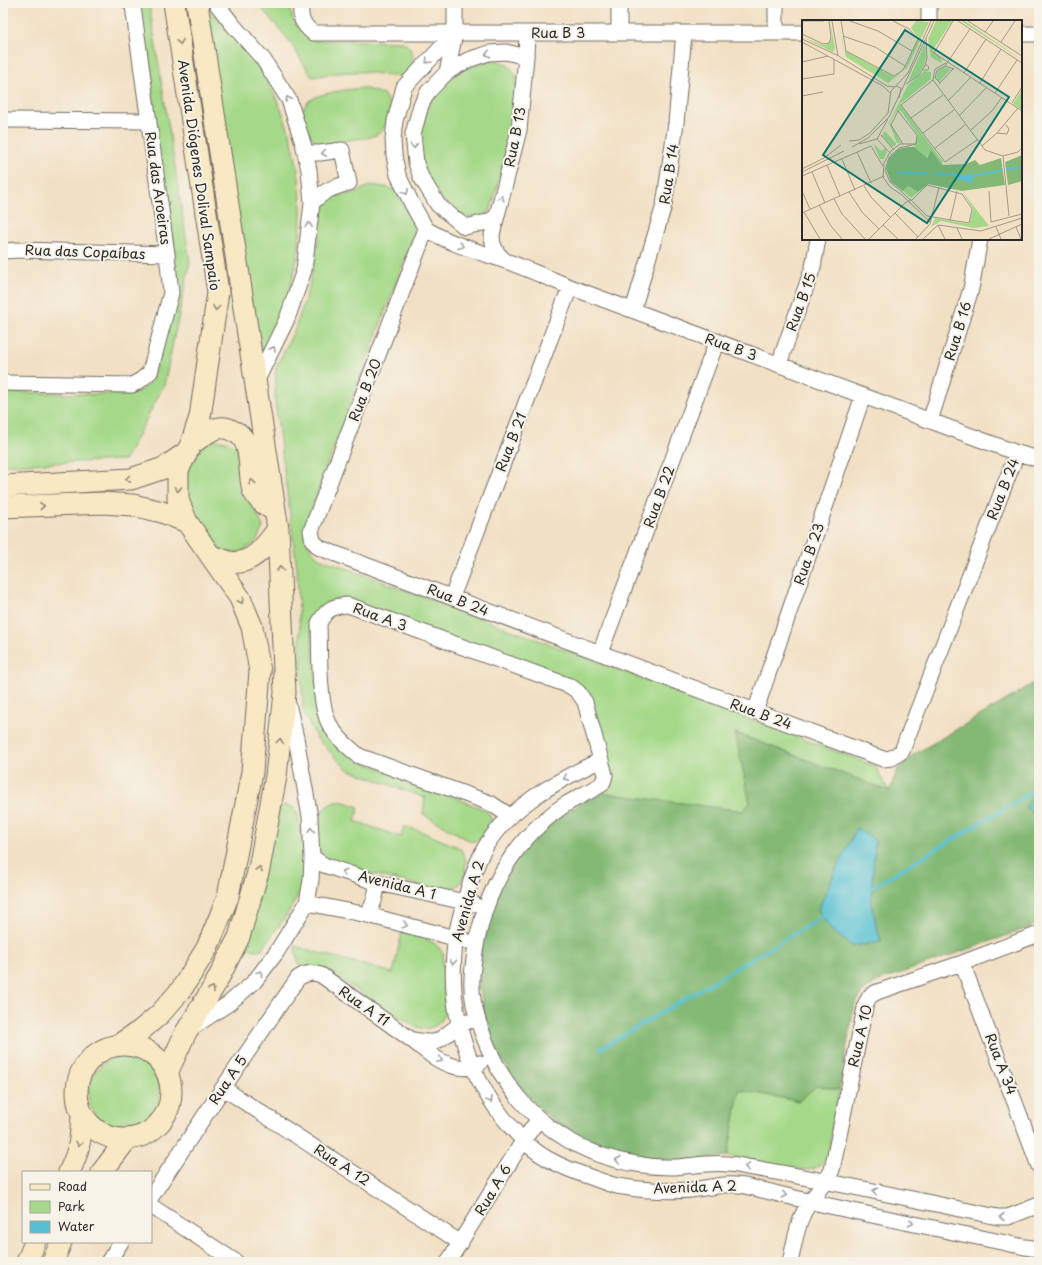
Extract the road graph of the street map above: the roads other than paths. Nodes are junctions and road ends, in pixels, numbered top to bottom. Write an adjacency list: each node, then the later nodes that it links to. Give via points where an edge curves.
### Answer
1 (130, 3): 22 (street, Rua das Aroeiras, via 133,6)
2 (174, 3): 40 (street, Avenida Diógenes Dolival Sampaio, one-way to 40, via 218,292 200,418)
3 (197, 3): 37 (street, Avenida Diógenes Dolival Sampaio)
4 (216, 3): 23 (street, one-way to 4, via 289,100 263,59)
5 (300, 3): 11 (street, Rua B 3, via 304,25 313,33)
6 (455, 3): 11 (street)
7 (619, 3): 13 (street)
8 (776, 3): 15 (street)
9 (929, 3): 10 (street)
10 (929, 20)
11 (455, 33): 12 (street, Rua B 3); 20 (street); 26 (street, one-way to 26, via 404,87 395,121 393,139 398,175)
12 (527, 33): 13 (street, Rua B 3); 19 (street, Rua B 13)
13 (619, 33): 14 (street, Rua B 3)
14 (684, 33): 15 (street, Rua B 3); 33 (street, Rua B 14, via 676,123 664,205)
15 (776, 33): 16 (street, Rua B 3)
16 (802, 33)
17 (1022, 34): 18 (street)
18 (1039, 34)
19 (526, 57): 20 (street, one-way to 20, via 506,52 489,53 468,60); 25 (street, Rua B 13, one-way to 19, via 519,130)
20 (447, 72): 25 (street, one-way to 25, via 428,92 421,105 413,134 416,163 421,177 438,205 465,227)
21 (3, 120): 22 (street)
22 (149, 121): 30 (street, Rua das Aroeiras)
23 (305, 153): 24 (street); 24 (street, one-way to 23, via 321,193 349,183 342,150)
24 (312, 203): 37 (street, one-way to 24, via 287,319 304,270)
25 (496, 217): 31 (street, Rua B 13, via 492,242 496,252)
26 (426, 230): 31 (street, Rua B 3, one-way to 31, via 471,250); 47 (street, Rua B 20, via 311,531 313,541)
27 (818, 240): 35 (street, Rua B 15, via 813,267)
28 (980, 240): 39 (street, Rua B 16, via 971,289)
29 (3, 251): 30 (street, Rua das Copaíbas)
30 (167, 254): 36 (street, Rua das Aroeiras, via 171,293 150,372 141,380 132,385)
31 (504, 260): 32 (street, Rua B 3)
32 (570, 287): 33 (street, Rua B 3); 49 (street, Rua B 21)
33 (633, 310): 34 (street, Rua B 3)
34 (717, 341): 35 (street, Rua B 3); 50 (street, Rua B 22)
35 (779, 364): 38 (street, Rua B 3)
36 (3, 383)
37 (255, 384): 45 (street, Avenida Diógenes Dolival Sampaio)
38 (863, 396): 39 (street, Rua B 3); 52 (street, Rua B 23)
39 (930, 421): 41 (street, Rua B 3)
40 (189, 448): 43 (street, one-way to 43, via 164,468 132,479); 45 (street, one-way to 40, via 253,490 248,451 238,433 227,428 216,429); 46 (street, Avenida Diógenes Dolival Sampaio, one-way to 46, via 178,470 178,500)
41 (1017, 453): 42 (street, Rua B 3); 52 (street, Rua B 24, via 902,751 892,758 883,759)
42 (1039, 459)
43 (3, 486)
44 (3, 507): 46 (street, one-way to 46, via 103,503 133,505 162,512)
45 (276, 520): 48 (street, via 259,553 245,560 230,562); 51 (street, Avenida Diógenes Dolival Sampaio, one-way to 45)
46 (187, 522): 48 (street, Avenida Diógenes Dolival Sampaio)
47 (320, 548): 49 (street, Rua B 24)
48 (211, 556): 70 (street, Avenida Diógenes Dolival Sampaio, one-way to 70, via 240,598 252,627 260,671 252,772 228,897 207,948 181,990 160,1014)
49 (452, 598): 50 (street, Rua B 24)
50 (600, 653): 52 (street, Rua B 24)
51 (285, 693): 55 (street, one-way to 51, via 310,816); 68 (street, Avenida Diógenes Dolival Sampaio, one-way to 51, via 216,983 239,937 259,869 276,776)
52 (755, 712)
53 (601, 760): 54 (street, Avenida A 2, one-way to 54, via 559,782); 54 (street, Rua A 3, via 585,702 570,686 348,604 335,606 324,613 319,623 322,695 328,719 342,741 359,756 490,803); 59 (street, Avenida A 2, via 605,774 602,784 564,806 524,841 505,865)
54 (510, 816): 57 (street, Avenida A 2, via 482,853)
55 (312, 857): 56 (street, Avenida A 1, one-way to 55, via 324,865); 58 (street)
56 (378, 883): 57 (street, Avenida A 1); 60 (street)
57 (465, 901): 59 (street, Avenida A 1); 62 (street, Avenida A 2)
58 (307, 903): 60 (street); 68 (street, one-way to 58, via 228,1004 254,982 276,953)
59 (485, 907): 63 (street, Avenida A 2)
60 (368, 915): 62 (street, one-way to 62)
61 (1039, 934): 64 (street, Rua A 10)
62 (456, 938): 63 (street); 67 (street, Avenida A 2, one-way to 67, via 452,965)
63 (475, 944): 66 (street, Avenida A 2, via 471,976 473,1006)
64 (962, 963): 79 (street, Rua A 34); 82 (street, Rua A 10, via 870,996 866,1003 832,1170)
65 (314, 973): 69 (street, Rua A 11); 74 (street, Rua A 5, via 298,978)
66 (477, 1020): 67 (street, Rua A 11); 71 (street, Avenida A 2)
67 (459, 1025): 69 (street, Rua A 11, via 435,1042); 72 (street, Avenida A 2)
68 (186, 1032): 73 (street, Avenida Diógenes Dolival Sampaio)
69 (413, 1040): 72 (street, Rua A 11, one-way to 72, via 434,1058 460,1068)
70 (118, 1046): 73 (street, via 133,1046 147,1051 159,1061); 75 (street, via 104,1050 91,1058 82,1070 77,1084 77,1099)
71 (491, 1058): 72 (street, Rua A 11); 76 (street, Avenida A 2, via 505,1081)
72 (472, 1066): 78 (street, Avenida A 2, one-way to 78, via 496,1110)
73 (167, 1073): 77 (street, via 171,1088 170,1102 164,1116 154,1128 141,1136)
74 (223, 1088): 83 (street, Rua A 5); 90 (street, Rua A 12)
75 (82, 1114): 77 (street, via 100,1133 113,1138); 80 (street, one-way to 80, via 80,1143)
76 (538, 1120): 78 (street, Rua A 6); 82 (street, Avenida A 2, one-way to 76, via 727,1163 672,1167 616,1160 565,1138)
77 (127, 1139): 81 (street)
78 (523, 1140): 84 (street, Avenida A 2, one-way to 84, via 547,1159 576,1173 615,1186 691,1190 717,1185 741,1185); 90 (street, Rua A 6)
79 (1039, 1166)
80 (70, 1171)
81 (103, 1171)
82 (827, 1181): 84 (street); 85 (street, Avenida A 2, one-way to 82, via 1008,1217 998,1217)
83 (152, 1195)
84 (811, 1202): 91 (street, Avenida A 2, one-way to 91); 97 (street, via 798,1226)
85 (1039, 1206)
86 (152, 1207): 95 (street)
87 (35, 1243): 92 (street)
88 (61, 1243): 93 (street)
89 (121, 1243): 94 (street)
90 (461, 1243): 96 (street, Rua A 6)
91 (1039, 1249)
92 (27, 1262)
93 (54, 1262)
94 (108, 1262)
95 (236, 1262)
96 (448, 1262)
97 (790, 1262)

